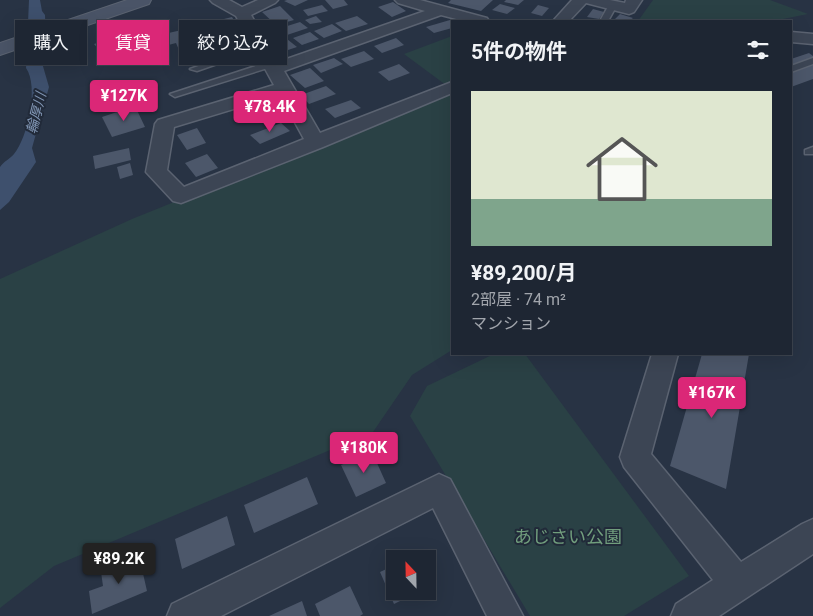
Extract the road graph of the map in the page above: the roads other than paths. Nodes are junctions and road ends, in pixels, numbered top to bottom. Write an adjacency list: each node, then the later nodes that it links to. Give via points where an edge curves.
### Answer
1 (114, 0): 12 (main road)
2 (143, 0): 12 (main road)
3 (218, 0): 11 (street)
4 (270, 0): 11 (street)
5 (403, 0): 10 (street)
6 (580, 0): 15 (street)
7 (591, 0): 9 (street)
8 (634, 0): 9 (street, via 630,9)
9 (613, 5): 16 (lane)
10 (440, 10): 14 (street); 23 (street)
11 (242, 12): 13 (street)
12 (89, 14): 18 (main road); 20 (main road)
13 (246, 20)
14 (477, 20)
15 (562, 20)
16 (605, 20)
17 (792, 37): 19 (street)
18 (0, 39)
19 (813, 39)
20 (0, 49)
21 (813, 61): 24 (lane)
22 (207, 65): 25 (lane)
23 (273, 66): 27 (street); 28 (lane)
24 (792, 68)
25 (194, 69)
26 (451, 87): 29 (street)
27 (285, 88): 29 (street); 29 (street, via 164,124 156,172 181,196)
28 (175, 94)
29 (316, 143)
30 (665, 355): 32 (street, via 635,457)
31 (813, 536): 32 (street)
32 (717, 604)
33 (184, 616): 34 (street, via 439,489)
34 (506, 616)

